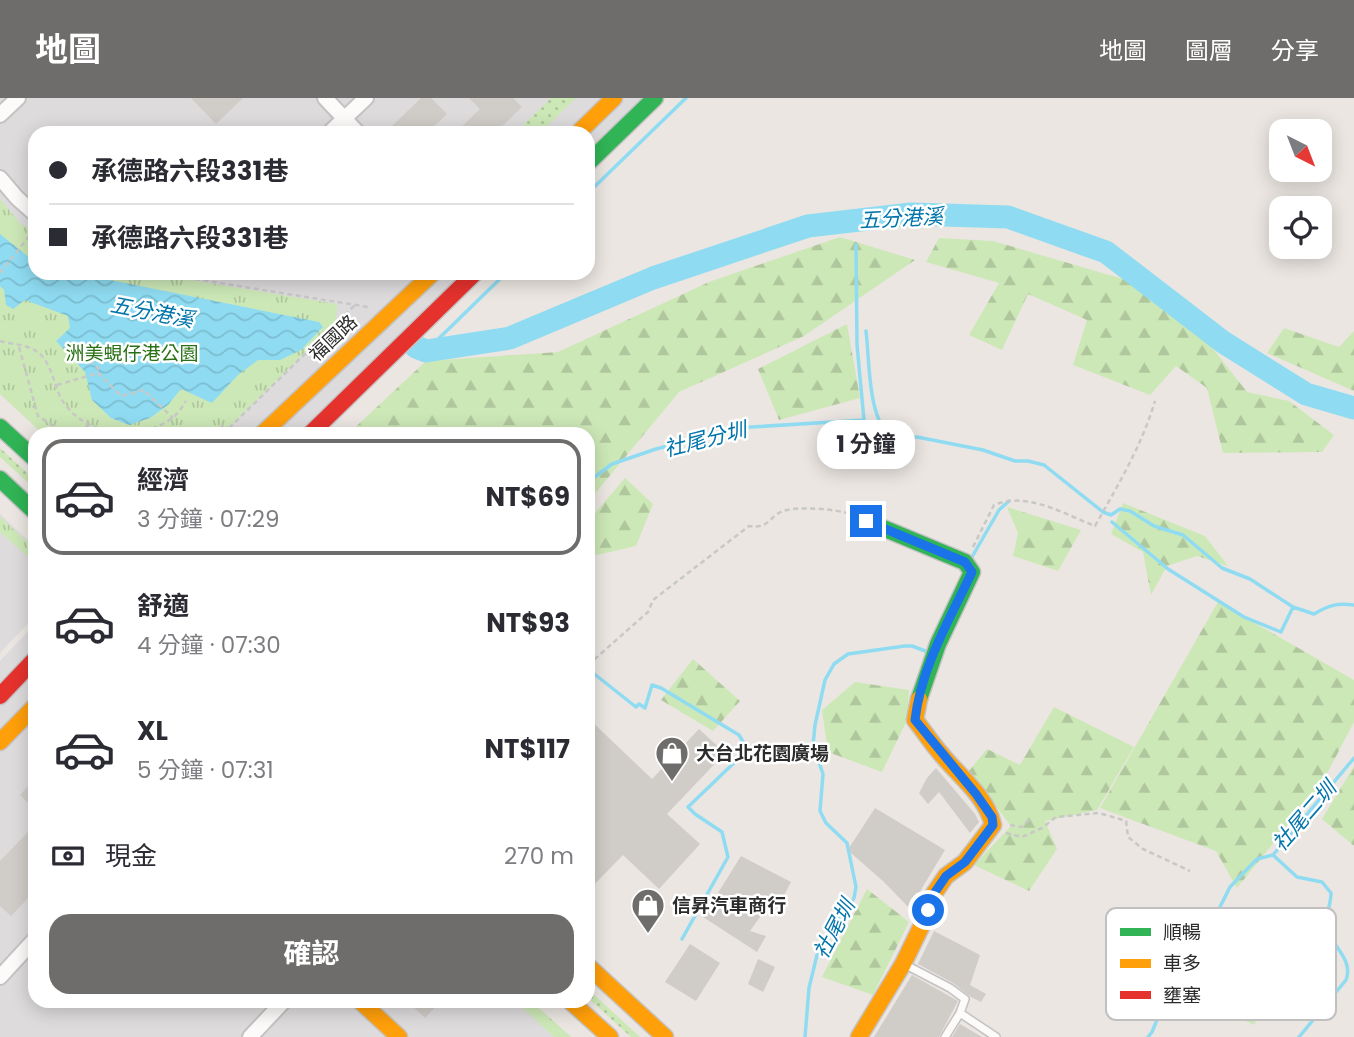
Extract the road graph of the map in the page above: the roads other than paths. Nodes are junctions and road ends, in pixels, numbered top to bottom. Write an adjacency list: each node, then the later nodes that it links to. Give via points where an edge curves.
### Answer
1 (18, 98): 6 (street)
2 (325, 98): 7 (street)
3 (366, 98): 7 (street)
4 (614, 98): 10 (street)
5 (654, 98): 11 (street)
6 (0, 115)
7 (344, 118): 8 (street); 9 (street)
8 (336, 126)
9 (351, 126)
10 (585, 126)
11 (595, 156)
12 (0, 178): 13 (street)
13 (28, 208)
14 (426, 280): 17 (street, 福國路)
15 (468, 280): 18 (street)
16 (0, 427): 19 (street)
17 (269, 427)
18 (317, 427)
19 (28, 453)
20 (0, 479): 21 (street)
21 (28, 505)
22 (866, 521): 28 (street, via 965,562 972,572 918,694 915,720 976,794 992,817 991,829 933,895)
23 (28, 666): 24 (street)
24 (0, 696)
25 (28, 713): 26 (street)
26 (0, 742)
27 (28, 947): 30 (street)
28 (903, 964): 34 (lane, via 965,999); 40 (street)
29 (595, 974): 35 (street)
30 (0, 977)
31 (277, 1008): 36 (street)
32 (368, 1008): 37 (street)
33 (578, 1008): 38 (street)
34 (960, 1013): 41 (lane); 42 (lane)
35 (647, 1031): 39 (street)
36 (250, 1037)
37 (399, 1037)
38 (610, 1037)
39 (665, 1037)
40 (859, 1037)
41 (945, 1037)
42 (996, 1037)

